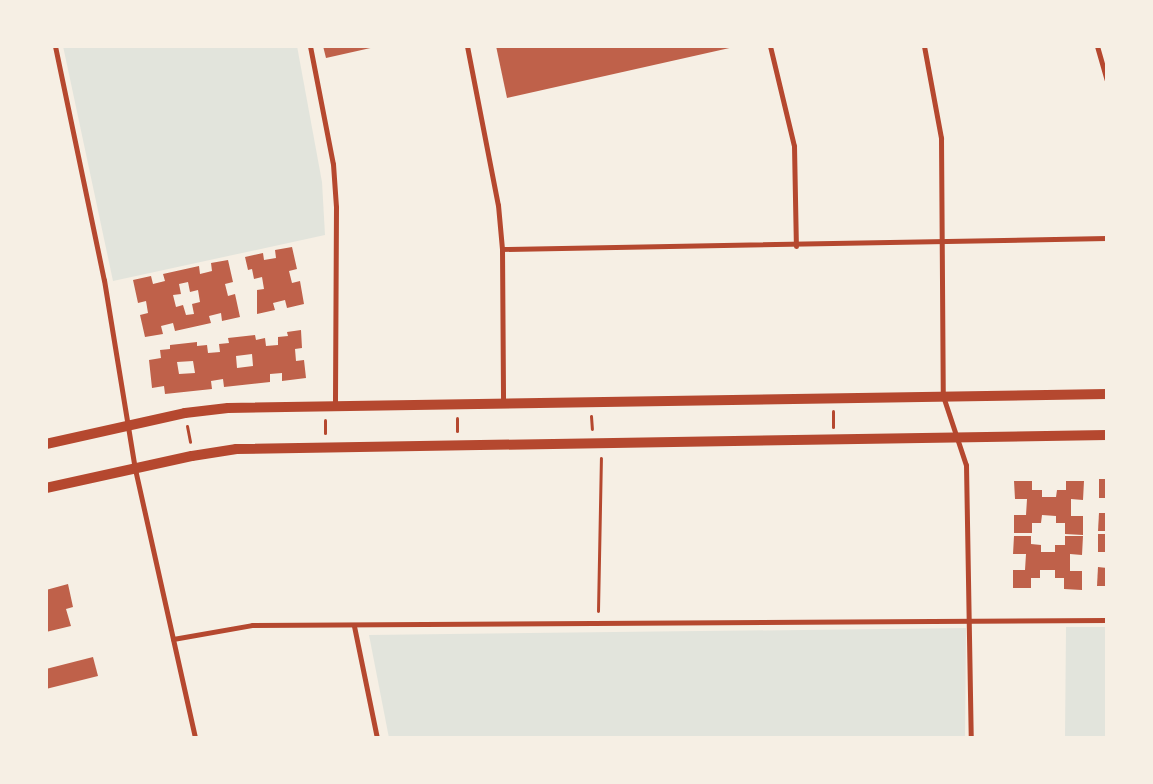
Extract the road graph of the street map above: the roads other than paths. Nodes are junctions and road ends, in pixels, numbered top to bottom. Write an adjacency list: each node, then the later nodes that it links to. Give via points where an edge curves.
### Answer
1 (55, 46): 16 (street, via 104,280)
2 (310, 46): 15 (street, via 333,164 336,207)
3 (467, 46): 11 (street, via 488,145)
4 (770, 46): 10 (street, via 794,146)
5 (924, 46): 9 (street, via 937,102 941,138)
6 (1097, 46): 7 (street)
7 (1107, 80)
8 (1107, 238): 9 (street)
9 (944, 242): 10 (street); 13 (street)
10 (796, 246): 11 (street)
11 (502, 249): 14 (street)
12 (1107, 394): 13 (main road)
13 (943, 396): 14 (main road); 18 (street)
14 (503, 404): 15 (main road)
15 (330, 406): 16 (main road, via 228,408)
16 (129, 425): 19 (main road); 20 (street)
17 (1107, 435): 18 (main road)
18 (957, 437): 20 (main road, via 236,450); 23 (street, via 966,465)
19 (46, 444)
20 (134, 469): 21 (main road); 25 (street)
21 (46, 488)
22 (1107, 620): 23 (street)
23 (971, 621): 24 (street); 28 (street)
24 (354, 626): 25 (street, via 252,625); 27 (street)
25 (173, 639): 26 (street)
26 (195, 738)
27 (377, 738)
28 (970, 738)

